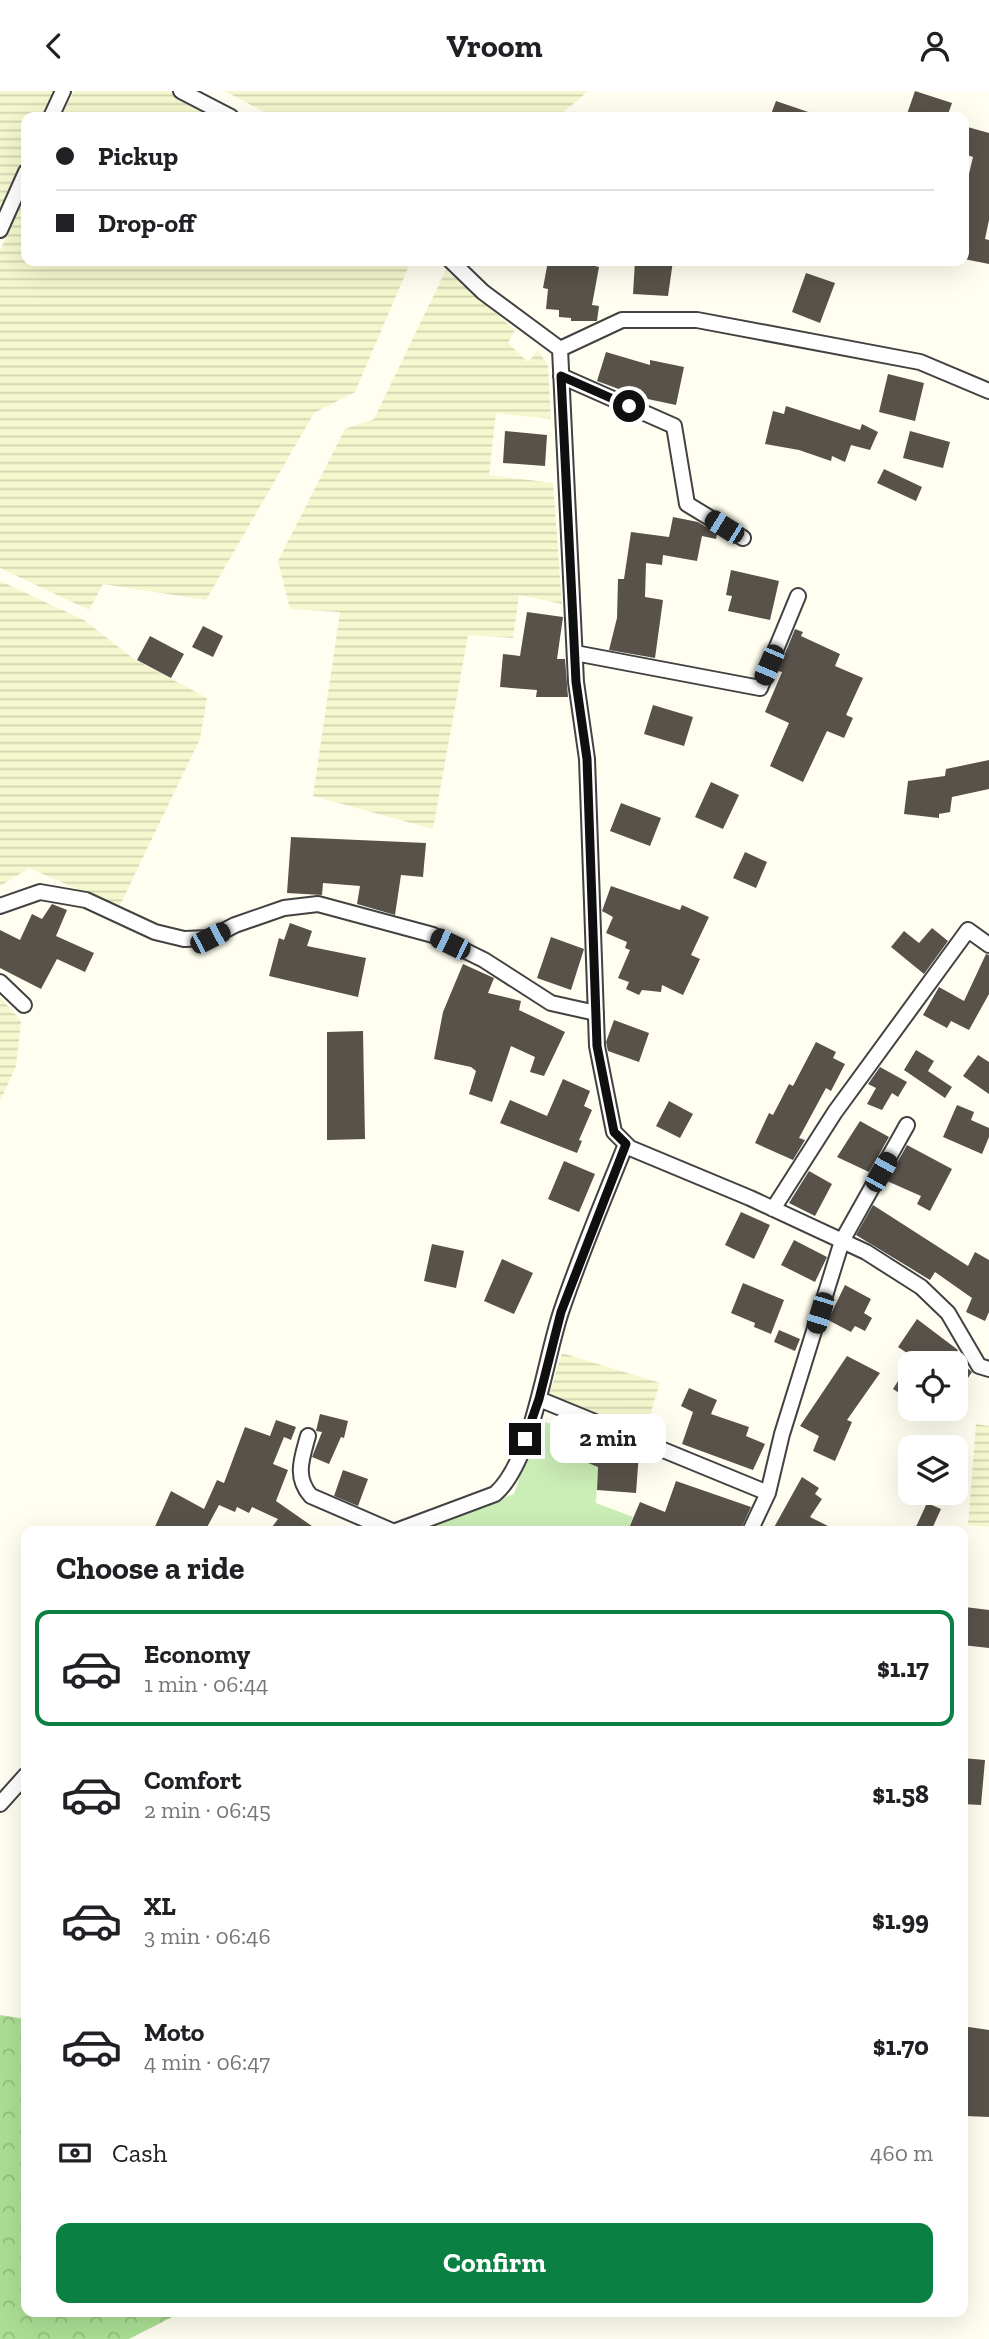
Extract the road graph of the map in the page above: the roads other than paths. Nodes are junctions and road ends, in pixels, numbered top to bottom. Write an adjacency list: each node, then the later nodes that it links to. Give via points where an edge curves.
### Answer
1 (63, 91): 3 (street)
2 (181, 91): 4 (street)
3 (53, 112)
4 (221, 112)
5 (21, 183): 6 (street)
6 (0, 230)
7 (456, 266): 8 (street, via 483,292)
8 (560, 349): 9 (street); 10 (street, via 622,320 697,320 920,362)
9 (561, 376): 11 (street, via 674,426 687,504); 13 (street)
10 (989, 391)
11 (743, 538)
12 (798, 596): 13 (street, via 760,688)
13 (575, 653): 18 (street, via 587,759)
14 (0, 906): 18 (street, via 40,892 86,900 155,932 184,939 210,938 284,908 318,904 433,935 484,960 551,1003)
15 (989, 944): 21 (street, via 968,930 843,1101)
16 (0, 982): 17 (street)
17 (24, 1005)
18 (596, 1013): 20 (street, via 597,1046 614,1132)
19 (907, 1125): 22 (street)
20 (626, 1144): 21 (street); 24 (street, via 561,1312)
21 (773, 1209): 22 (street)
22 (842, 1241): 23 (street, via 921,1287 948,1313 979,1366); 26 (street)
23 (989, 1369)
24 (539, 1399): 26 (street); 28 (street, via 508,1483 495,1494)
25 (308, 1436): 27 (street, via 299,1469 305,1489)
26 (768, 1493): 29 (street)
27 (386, 1526)
28 (411, 1526)
29 (752, 1526)
30 (21, 1781): 31 (street)
31 (0, 1804)

